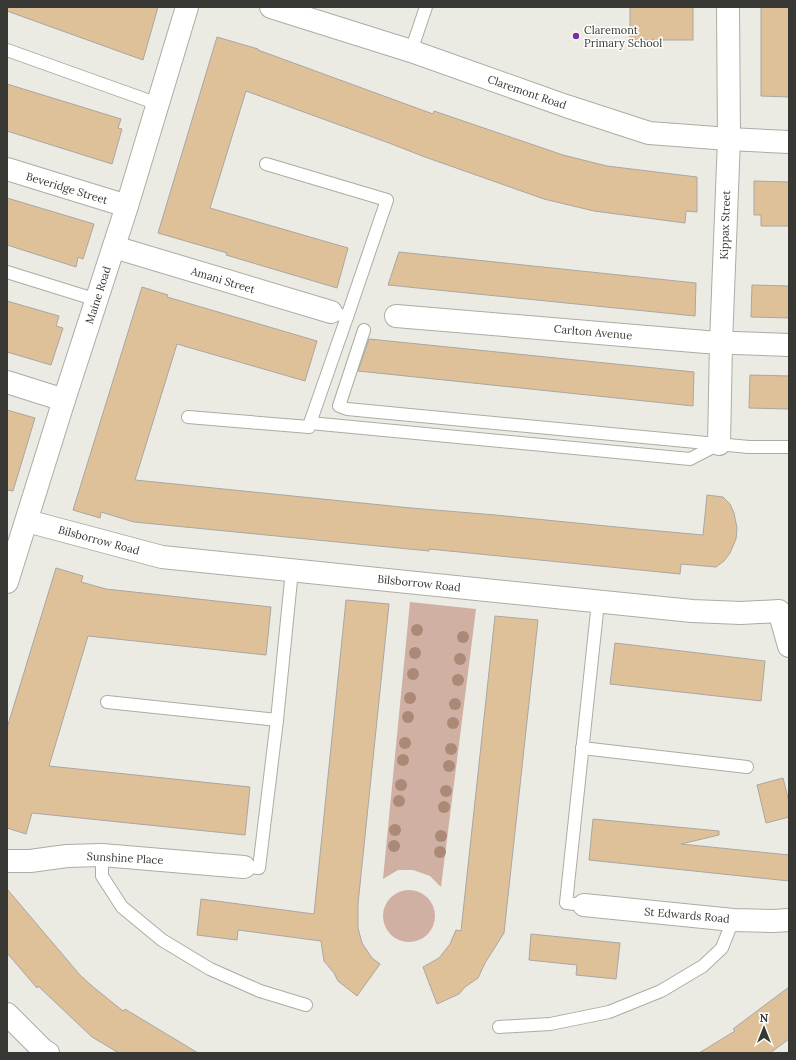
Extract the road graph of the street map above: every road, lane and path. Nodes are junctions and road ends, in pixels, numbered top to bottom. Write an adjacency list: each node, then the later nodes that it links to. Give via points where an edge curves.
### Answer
1 (186, 7): 7 (street, Maine Road)
2 (271, 7): 6 (street, Claremont Road)
3 (426, 7): 6 (lane)
4 (728, 7): 8 (street, Kippax Street)
5 (7, 50): 7 (lane)
6 (411, 51): 8 (street, Claremont Road, via 649,133)
7 (158, 104): 12 (street, Maine Road)
8 (729, 139): 9 (street, Claremont Road); 19 (street, Kippax Street)
9 (789, 142)
10 (266, 164): 16 (lane, via 387,200)
11 (7, 169): 12 (street, Beveridge Street)
12 (127, 206): 13 (street, Maine Road)
13 (114, 247): 15 (street, Maine Road); 16 (street, Amani Street)
14 (7, 272): 15 (lane)
15 (97, 300): 22 (street, Maine Road)
16 (339, 315): 24 (lane)
17 (396, 316): 19 (street, Carlton Avenue)
18 (364, 330): 25 (lane, via 339,406 347,409)
19 (721, 343): 20 (street, Carlton Avenue); 25 (street, Kippax Street)
20 (789, 345)
21 (7, 382): 22 (street)
22 (64, 400): 27 (street, Maine Road)
23 (188, 417): 24 (lane, via 308,427)
24 (310, 423): 25 (lane, via 690,459)
25 (719, 444): 26 (lane)
26 (789, 447)
27 (27, 521): 28 (street, Bilsborrow Road, via 162,557); 29 (street, Maine Road)
28 (292, 570): 30 (street, Bilsborrow Road); 33 (lane)
29 (7, 582)
30 (598, 602): 31 (street, Bilsborrow Road, via 727,613 779,610); 34 (lane)
31 (789, 646)
32 (107, 702): 33 (lane)
33 (277, 720): 38 (lane, via 260,868)
34 (582, 748): 35 (lane); 39 (lane, via 566,903)
35 (747, 767)
36 (102, 855): 37 (street, Sunshine Place); 38 (street, Sunshine Place); 42 (lane, via 102,876 122,907 162,940 210,969 260,991)
37 (7, 861)
38 (244, 867)
39 (584, 905): 40 (street, St Edwards Road)
40 (733, 920): 41 (street, St Edwards Road); 44 (lane, via 722,948 703,966 661,991 609,1012 550,1024)
41 (789, 920)
42 (306, 1005)
43 (7, 1014): 45 (street)
44 (499, 1026)
45 (48, 1053)

